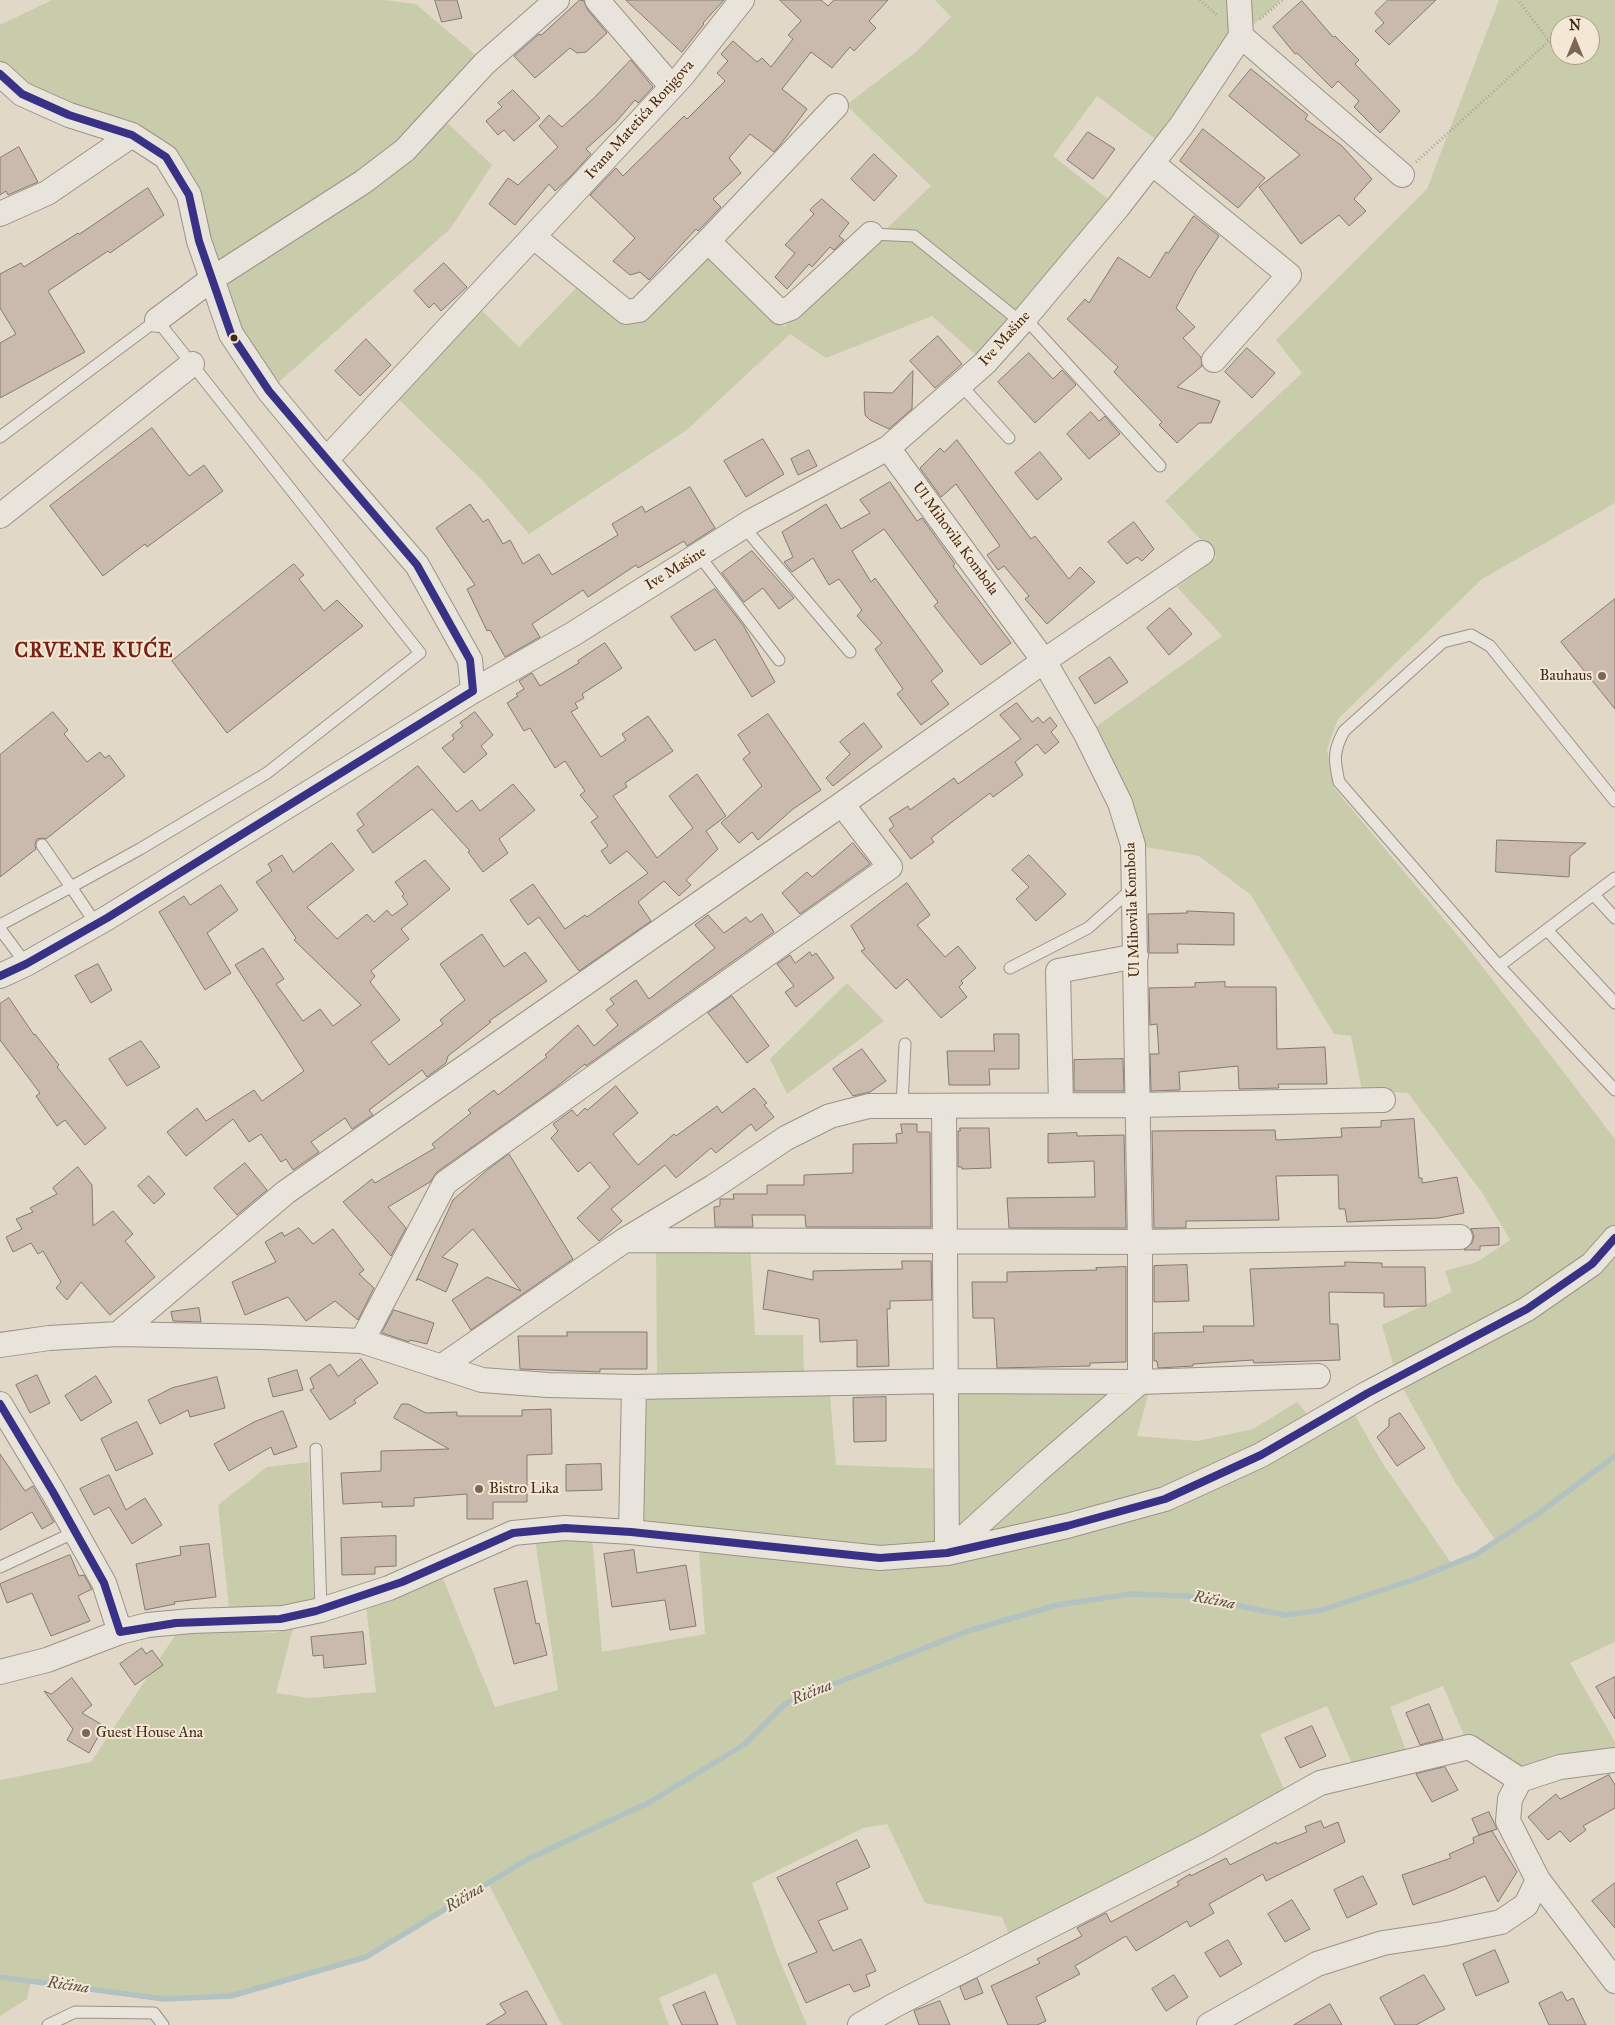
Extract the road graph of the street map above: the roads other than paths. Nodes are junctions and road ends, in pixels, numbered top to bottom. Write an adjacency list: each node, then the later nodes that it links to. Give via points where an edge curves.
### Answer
1 (557, 0): 16 (street, via 485,63 405,150 363,182)
2 (598, 0): 7 (street)
3 (742, 0): 7 (street, Ivana Matetića Ronjgova)
4 (1239, 0): 5 (street)
5 (1241, 36): 10 (street, Ive Mašine, via 1181,126); 11 (street)
6 (0, 74): 9 (street, via 22,94 68,115)
7 (672, 87): 14 (street, Ivana Matetića Ronjgova)
8 (836, 106): 15 (street)
9 (132, 135): 12 (street, via 48,193); 16 (street, via 166,157 189,195 199,241)
10 (1152, 163): 18 (street, Ive Mašine); 19 (street, via 1289,275)
11 (1402, 175)
12 (0, 214)
13 (871, 234): 15 (street, via 791,308 780,312); 18 (lane, via 914,236)
14 (534, 238): 15 (street, via 626,312 639,310); 25 (street, Ivana Matetića Ronjgova)
15 (708, 241)
16 (212, 279): 17 (street); 25 (street, via 231,334 269,391)
17 (157, 320): 20 (lane); 22 (lane)
18 (1023, 320): 21 (street, Ive Mašine, via 985,363); 26 (lane)
19 (1214, 360)
20 (192, 364): 27 (street); 39 (lane, via 420,653 267,773)
21 (960, 384): 23 (lane); 24 (street, Ive Mašine)
22 (0, 437)
23 (1009, 438)
24 (888, 448): 28 (street, Ive Mašine); 33 (street, Ul Mihovila Kombola)
25 (326, 460): 34 (street, via 417,565 470,660)
26 (1160, 466)
27 (0, 516)
28 (742, 526): 30 (street, Ive Mašine); 31 (lane)
29 (1202, 553): 33 (street)
30 (698, 554): 32 (lane); 34 (street, Ive Mašine, via 573,634)
31 (850, 652)
32 (779, 660)
33 (1044, 661): 36 (street); 40 (street, Ul Mihovila Kombola, via 1086,734 1120,803 1133,844)
34 (473, 691): 43 (street, Ive Mašine)
35 (1615, 801): 49 (lane, via 1490,646 1471,635 1443,642 1344,731 1337,744 1334,761 1339,782)
36 (842, 804): 65 (street, via 286,1192); 66 (street, via 890,867 445,1183)
37 (42, 845): 39 (lane)
38 (1615, 878): 41 (lane)
39 (71, 887): 43 (lane); 44 (lane)
40 (1134, 887): 47 (street, Ul Mihovila Kombola); 50 (lane, via 1088,928)
41 (1594, 895): 42 (lane); 46 (lane)
42 (1615, 918)
43 (96, 924): 48 (street, Ive Mašine)
44 (0, 925)
45 (0, 929): 48 (lane)
46 (1547, 930): 49 (lane); 52 (lane)
47 (1136, 956): 56 (street, via 1058,971); 57 (street, Ul Mihovila Kombola)
48 (26, 964): 51 (street, Ive Mašine)
49 (1499, 966): 54 (lane)
50 (1010, 968)
51 (0, 976)
52 (1615, 1002)
53 (904, 1044): 58 (lane)
54 (1615, 1090)
55 (1383, 1100): 57 (street)
56 (1061, 1105): 57 (street); 59 (street)
57 (1136, 1105): 64 (street, Ul Mihovila Kombola)
58 (902, 1106): 59 (street); 62 (street, via 869,1106 830,1116 786,1138)
59 (944, 1106): 63 (street)
60 (1460, 1237): 64 (street)
61 (1615, 1238): 77 (street, via 1592,1264 1527,1309 1368,1393 1262,1455 1165,1499 1068,1526)
62 (626, 1240): 63 (street); 68 (street)
63 (946, 1242): 64 (street); 70 (street)
64 (1140, 1242): 71 (street, Ul Mihovila Kombola)
65 (118, 1334): 66 (street); 67 (street)
66 (362, 1341): 68 (street)
67 (0, 1345)
68 (441, 1367): 72 (street, via 482,1380)
69 (1318, 1376): 71 (street)
70 (946, 1381): 71 (street); 72 (street); 77 (street)
71 (1140, 1382): 77 (street, via 1036,1472)
72 (634, 1387): 76 (street)
73 (0, 1404): 75 (street)
74 (316, 1449): 79 (lane)
75 (75, 1532): 78 (lane); 80 (street, via 104,1583)
76 (632, 1532): 77 (street, via 880,1558); 79 (street, via 566,1528 513,1533 389,1588)
77 (957, 1551)
78 (0, 1567)
79 (321, 1610): 80 (street, via 283,1618 148,1625)
80 (120, 1632): 81 (street, via 47,1660)
81 (0, 1672)
82 (1615, 1760): 83 (street, via 1560,1767)
83 (1520, 1780): 84 (street, via 1510,1799 1508,1822); 89 (street, via 1469,1747 1320,1783 1207,1846)
84 (1538, 1880): 85 (street); 86 (street, via 1526,1905 1501,1922 1383,1943 1317,1964)
85 (1615, 1981)
86 (1245, 2016): 90 (street)
87 (48, 2025): 88 (lane, via 75,2012 154,2013)
88 (163, 2025)
89 (860, 2025)
90 (1209, 2025)

